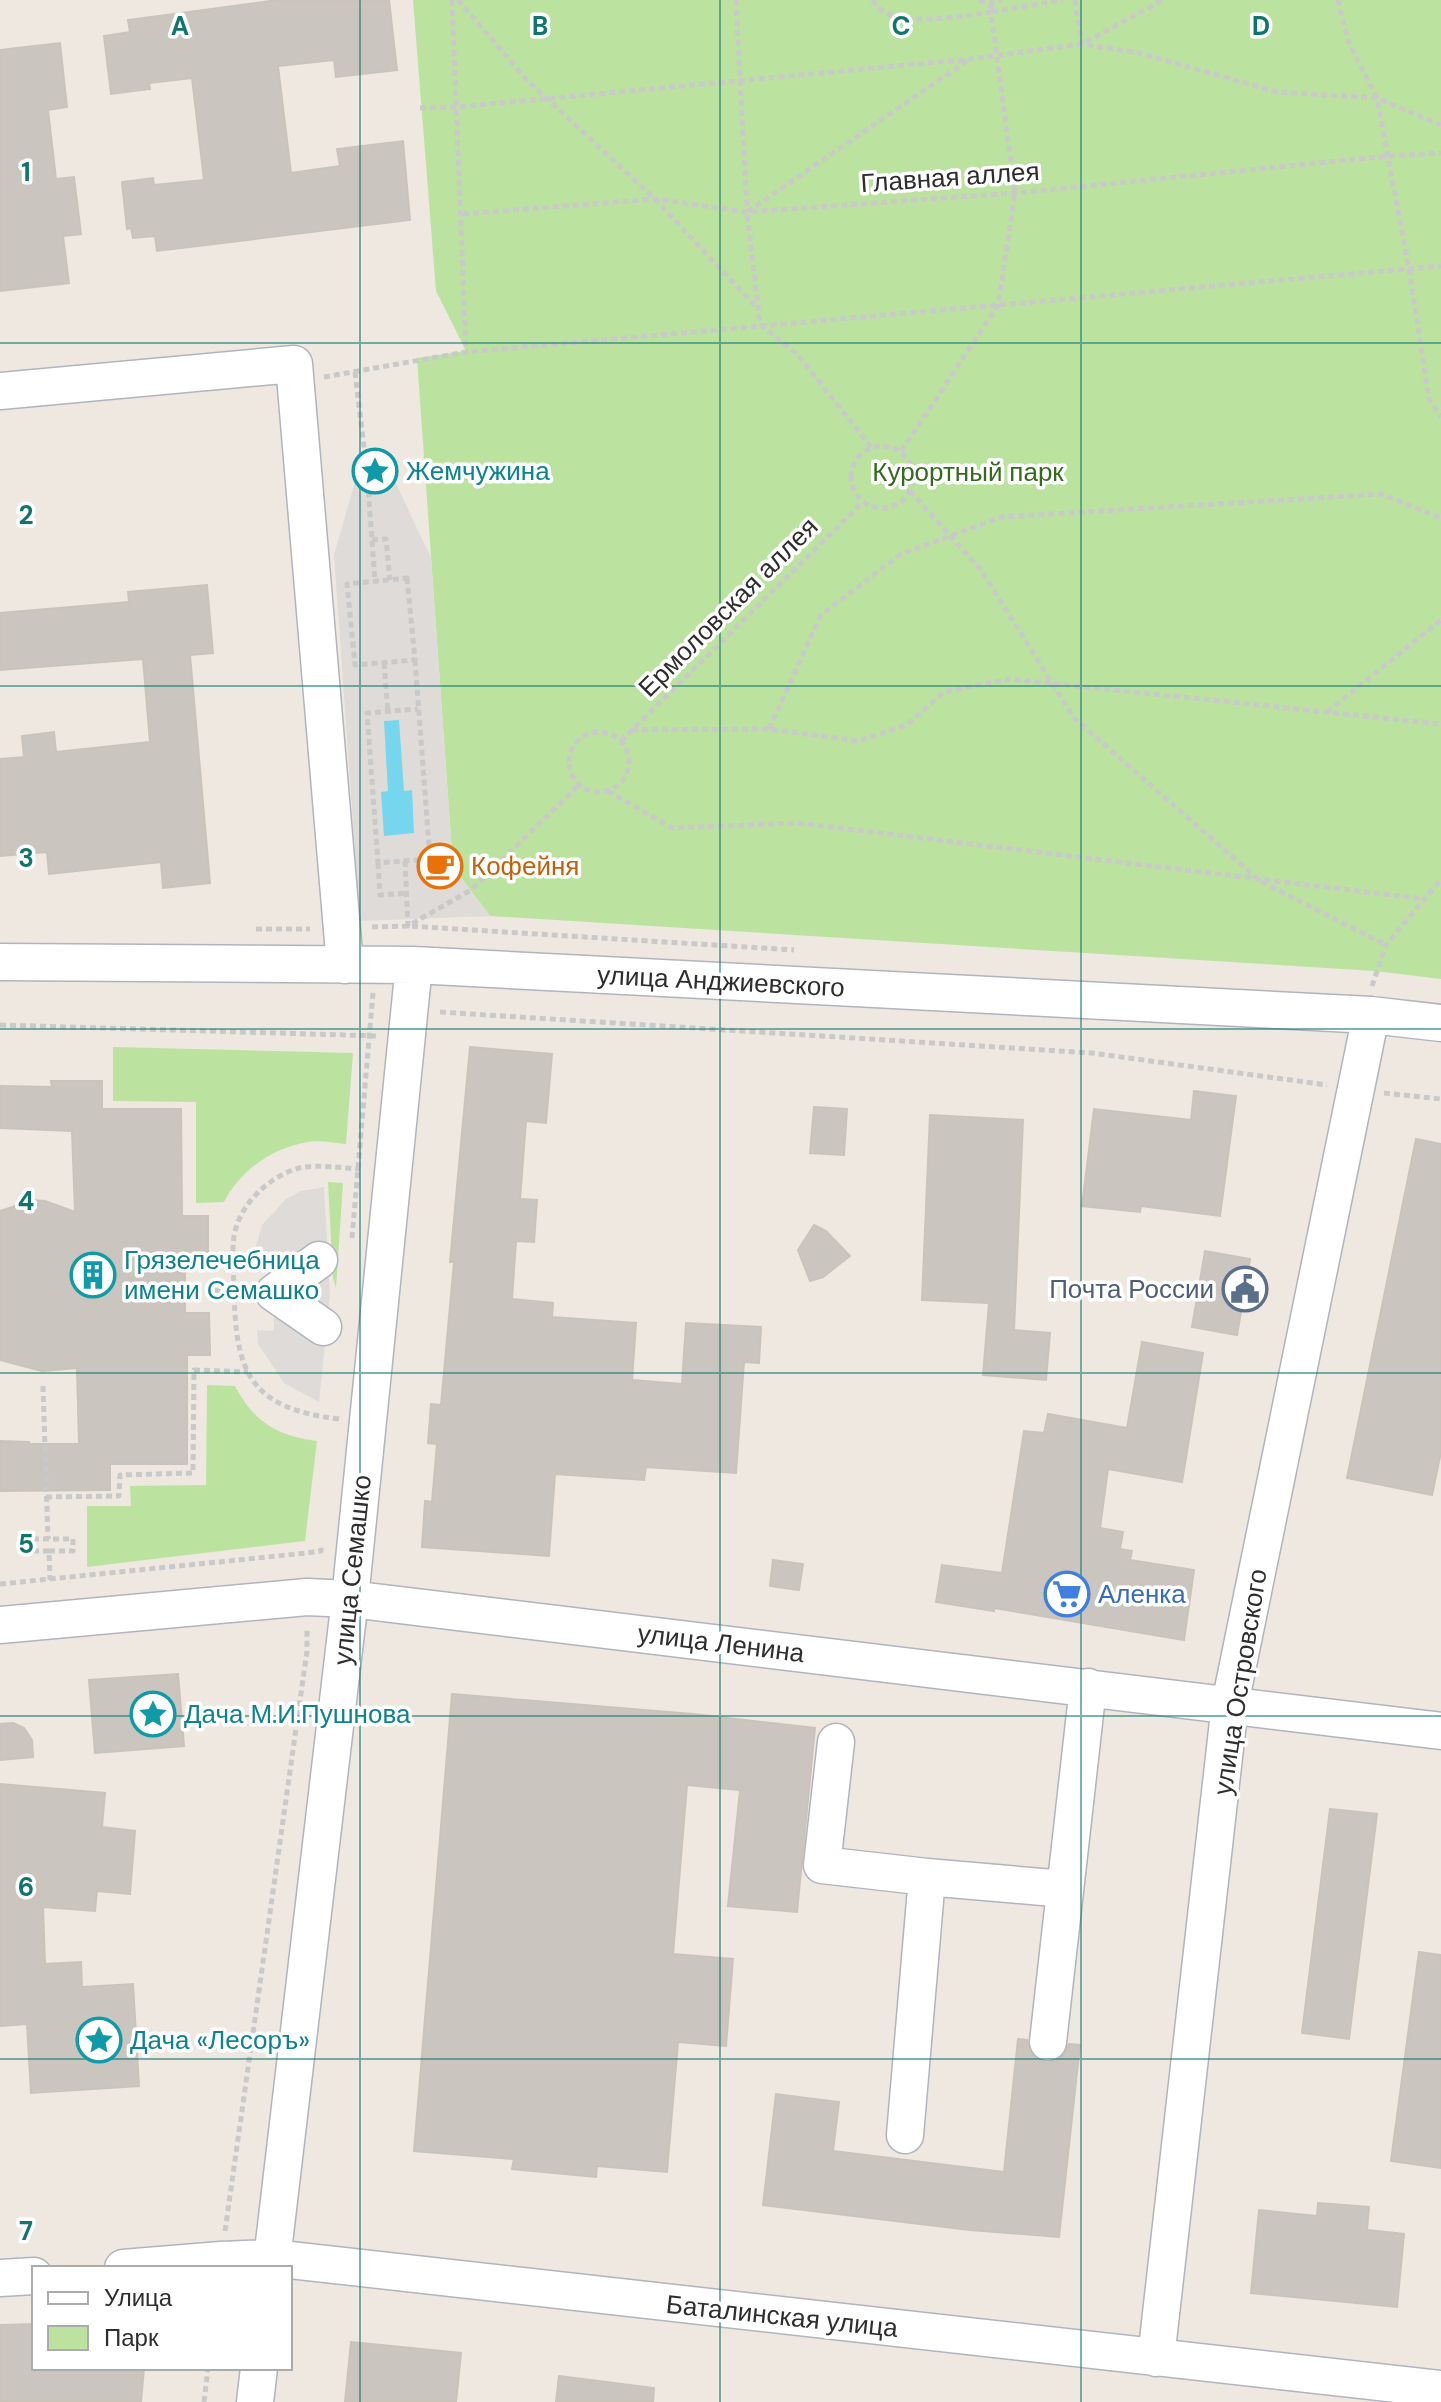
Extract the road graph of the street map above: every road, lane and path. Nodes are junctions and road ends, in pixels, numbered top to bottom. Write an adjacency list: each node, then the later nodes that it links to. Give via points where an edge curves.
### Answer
1 (455, 0): 16 (path); 18 (path)
2 (736, 0): 15 (path)
3 (873, 0): 11 (path, via 887,15 917,19)
4 (979, 0): 10 (path)
5 (1002, 0): 10 (path)
6 (1063, 0): 11 (path)
7 (1075, 0): 12 (path)
8 (1163, 0): 12 (path)
9 (1338, 0): 17 (path, via 1348,41)
10 (991, 3): 11 (path)
11 (991, 12): 13 (path)
12 (1082, 44): 13 (path); 17 (path, via 1139,53 1277,92)
13 (997, 56): 14 (path); 23 (path)
14 (971, 59): 15 (path); 25 (path)
15 (740, 80): 16 (path); 25 (path)
16 (546, 98): 18 (path); 24 (path)
17 (1377, 98): 20 (path); 22 (path)
18 (457, 107): 19 (path); 26 (path)
19 (420, 108)
20 (1441, 125)
21 (1441, 153): 22 (path, Главная аллея)
22 (1388, 156): 23 (path, Главная аллея); 28 (path)
23 (1015, 193): 25 (path, Главная аллея); 29 (path)
24 (655, 199): 25 (path, Главная аллея); 26 (path, Главная аллея); 30 (path)
25 (747, 212): 30 (path)
26 (463, 214): 32 (path)
27 (1441, 266): 28 (path)
28 (1409, 269): 29 (path); 34 (path, via 1429,399)
29 (998, 305): 31 (path); 36 (path)
30 (758, 309): 31 (path)
31 (760, 324): 32 (path); 35 (path, via 798,355)
32 (466, 352): 41 (path, via 355,372)
33 (0, 391): 66 (street, via 294,364)
34 (1441, 417)
35 (871, 447): 36 (path); 38 (path, via 851,472 855,493)
36 (901, 452): 37 (path, via 913,469)
37 (910, 491): 38 (path, via 889,508); 40 (path)
38 (863, 502): 53 (path, Ермоловская аллея)
39 (1441, 518): 40 (path, via 1381,494 1002,517)
40 (950, 535): 47 (path, via 981,570); 52 (path, via 901,554 821,615)
41 (372, 540): 42 (path, via 386,539); 43 (path)
42 (390, 580): 43 (path); 45 (path, via 407,578)
43 (375, 582): 46 (path, via 347,584 355,665)
44 (1441, 620): 50 (path)
45 (415, 660): 46 (path); 48 (path)
46 (384, 663): 49 (path)
47 (1052, 684): 50 (path); 52 (path, via 1009,679 944,692 907,725 858,741); 60 (path, via 1074,718)
48 (418, 709): 49 (path); 57 (path, via 430,859)
49 (388, 712): 58 (path, via 367,713)
50 (1326, 713): 51 (path)
51 (1441, 724)
52 (769, 729): 53 (path)
53 (632, 730): 54 (path, Ермоловская аллея)
54 (621, 741): 55 (path, via 599,732 577,741 569,763); 56 (path, via 629,770)
55 (579, 785): 56 (path); 61 (path, via 471,890 408,926)
56 (608, 791): 60 (path, via 672,828 798,823)
57 (405, 861): 58 (path); 61 (path)
58 (378, 863): 61 (path, via 380,895)
59 (1441, 879): 62 (path)
60 (1260, 881): 62 (path); 64 (path)
61 (407, 893)
62 (1424, 899): 64 (path)
63 (377, 927): 66 (path)
64 (1386, 945): 68 (path, via 1372,987)
65 (0, 962): 66 (street, улица Анджиевского)
66 (360, 965): 67 (street, улица Анджиевского); 71 (path)
67 (414, 965): 68 (street, улица Анджиевского); 72 (street, улица Семашко)
68 (1371, 1015): 69 (street, улица Анджиевского); 73 (street, улица Островского)
69 (1441, 1023)
70 (0, 1025): 71 (path)
71 (370, 1036): 72 (path); 75 (path)
72 (407, 1037): 73 (path, via 441,1011 1092,1053); 91 (street, улица Семашко)
73 (1356, 1090): 74 (path); 94 (street, улица Островского)
74 (1441, 1099)
75 (335, 1254): 78 (street, via 274,1293)
76 (185, 1288): 77 (path)
77 (234, 1293)
78 (323, 1327)
79 (248, 1372): 83 (path, via 194,1370 193,1473 120,1475 119,1496)
80 (43, 1386): 83 (path)
81 (337, 1403): 82 (path)
82 (334, 1433)
83 (46, 1497): 85 (path)
84 (322, 1536): 87 (path, via 321,1551)
85 (48, 1539): 86 (path, via 27,1539 27,1551); 86 (path, via 73,1539 73,1551)
86 (49, 1551): 88 (path)
87 (307, 1553): 88 (path); 90 (path)
88 (50, 1580): 89 (path)
89 (0, 1584)
90 (307, 1597): 91 (street, улица Ленина); 92 (street, улица Ленина); 101 (path, via 307,1651)
91 (350, 1599): 93 (street, улица Ленина); 102 (street, улица Семашко)
92 (0, 1625)
93 (1088, 1687): 94 (street, улица Ленина); 98 (street)
94 (1230, 1704): 95 (street, улица Ленина); 106 (street, улица Островского)
95 (1441, 1731)
96 (836, 1742): 97 (street, via 822,1865)
97 (927, 1877): 98 (street); 100 (street)
98 (1065, 1889): 99 (street)
99 (1048, 2042)
100 (905, 2135)
101 (221, 2260): 102 (street, Баталинская улица); 103 (street, Баталинская улица)
102 (272, 2263): 106 (street, Баталинская улица)
103 (148, 2266)
104 (32, 2276): 105 (street)
105 (0, 2278)
106 (1156, 2358): 109 (street, Баталинская улица)
107 (208, 2370): 110 (path)
108 (259, 2370): 111 (street)
109 (1441, 2389)
110 (204, 2402)
111 (255, 2402)

